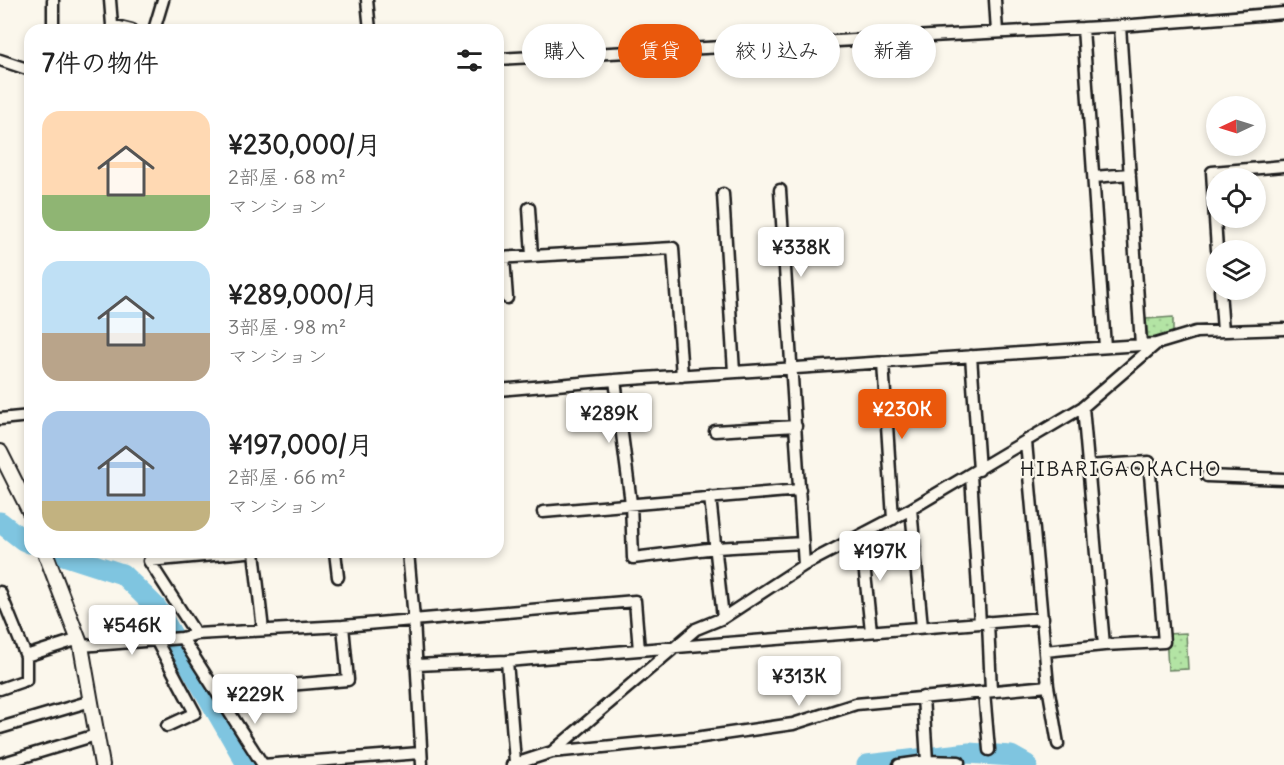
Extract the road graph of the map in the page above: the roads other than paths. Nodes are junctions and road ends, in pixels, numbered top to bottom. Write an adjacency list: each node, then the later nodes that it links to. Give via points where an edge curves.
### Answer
1 (53, 0): 7 (street)
2 (110, 0): 8 (street)
3 (163, 0): 9 (street)
4 (367, 0): 10 (street)
5 (995, 0): 13 (street)
6 (1284, 13): 11 (street)
7 (53, 24)
8 (112, 24)
9 (156, 24)
10 (369, 24)
11 (1120, 26): 12 (street); 18 (street)
12 (1083, 28): 13 (street); 19 (street)
13 (997, 33): 14 (street)
14 (504, 59)
15 (0, 60): 16 (street)
16 (24, 68)
17 (1284, 166): 23 (street, via 1212,172)
18 (1130, 174): 19 (street); 32 (street)
19 (1094, 177): 33 (street)
20 (780, 190): 36 (street)
21 (723, 194): 37 (street)
22 (529, 208): 24 (street)
23 (1216, 240)
24 (532, 256): 25 (street); 38 (street, via 673,248)
25 (504, 258)
26 (504, 278): 27 (street)
27 (507, 298)
28 (1221, 300): 30 (street)
29 (1284, 330): 30 (street)
30 (1223, 332): 31 (street, via 1196,332)
31 (1156, 344): 32 (street); 41 (street)
32 (1141, 345): 33 (street)
33 (1105, 347): 34 (street)
34 (971, 356): 35 (street); 49 (street)
35 (883, 362): 36 (street); 58 (street)
36 (793, 368): 37 (street); 44 (street)
37 (734, 372): 38 (street)
38 (682, 376): 39 (street)
39 (615, 380): 40 (street); 55 (street)
40 (504, 389)
41 (1083, 407): 46 (street); 48 (street)
42 (24, 417): 43 (street)
43 (0, 419)
44 (796, 426): 45 (street); 52 (street)
45 (715, 431)
46 (1026, 441): 49 (street); 71 (street)
47 (0, 452): 54 (main road)
48 (1088, 466): 82 (street); 82 (street, via 1149,462 1164,642)
49 (975, 472): 56 (street); 73 (street)
50 (1207, 476): 51 (street)
51 (1284, 479)
52 (800, 490): 53 (street); 60 (street)
53 (710, 497): 55 (street); 61 (street)
54 (24, 500)
55 (631, 503): 57 (street); 61 (street, via 633,558)
56 (911, 509): 58 (street); 75 (street)
57 (543, 512)
58 (893, 519): 59 (street)
59 (861, 535): 67 (street); 77 (street)
60 (803, 543): 61 (street); 67 (street)
61 (716, 548): 70 (street)
62 (47, 558): 81 (main road)
63 (160, 558): 78 (street, via 149,561)
64 (255, 558): 76 (street)
65 (336, 558): 68 (street)
66 (409, 558): 72 (street)
67 (804, 565): 70 (street)
68 (338, 577)
69 (0, 592): 86 (street)
70 (723, 618): 83 (street, via 696,629)
71 (1043, 618): 73 (street); 85 (street)
72 (414, 619): 74 (street); 84 (street, via 635,601); 88 (street)
73 (984, 622): 75 (street); 92 (street)
74 (343, 626): 76 (street); 91 (street, via 348,680)
75 (922, 627): 77 (street)
76 (263, 630): 78 (street)
77 (871, 631): 83 (street)
78 (196, 634): 79 (street)
79 (182, 638): 80 (street); 91 (street)
80 (156, 640): 81 (street); 95 (street, via 195,713)
81 (80, 642): 86 (street); 94 (main road)
82 (1104, 645): 85 (street)
83 (676, 646): 84 (street); 100 (street)
84 (639, 650): 87 (street)
85 (1046, 651): 89 (street)
86 (26, 656): 90 (street, via 26,680)
87 (507, 661): 88 (street); 105 (street)
88 (416, 665): 101 (street)
89 (1048, 686): 92 (street); 98 (street)
90 (0, 689)
91 (216, 691): 103 (street, via 263,765)
92 (988, 691): 93 (street); 99 (street)
93 (923, 697): 100 (street, via 856,704 793,724); 102 (street)
94 (90, 701): 96 (street); 97 (main road)
95 (167, 726)
96 (0, 729)
97 (96, 735): 104 (street); 106 (main road)
98 (1058, 744)
99 (989, 750)
100 (552, 752): 105 (street)
101 (420, 753): 103 (street); 107 (street)
102 (927, 761): 108 (street); 109 (street, via 959,762)
103 (354, 762)
104 (0, 764)
105 (514, 764)
106 (102, 765)
107 (422, 765)
108 (899, 765)
109 (958, 765)

